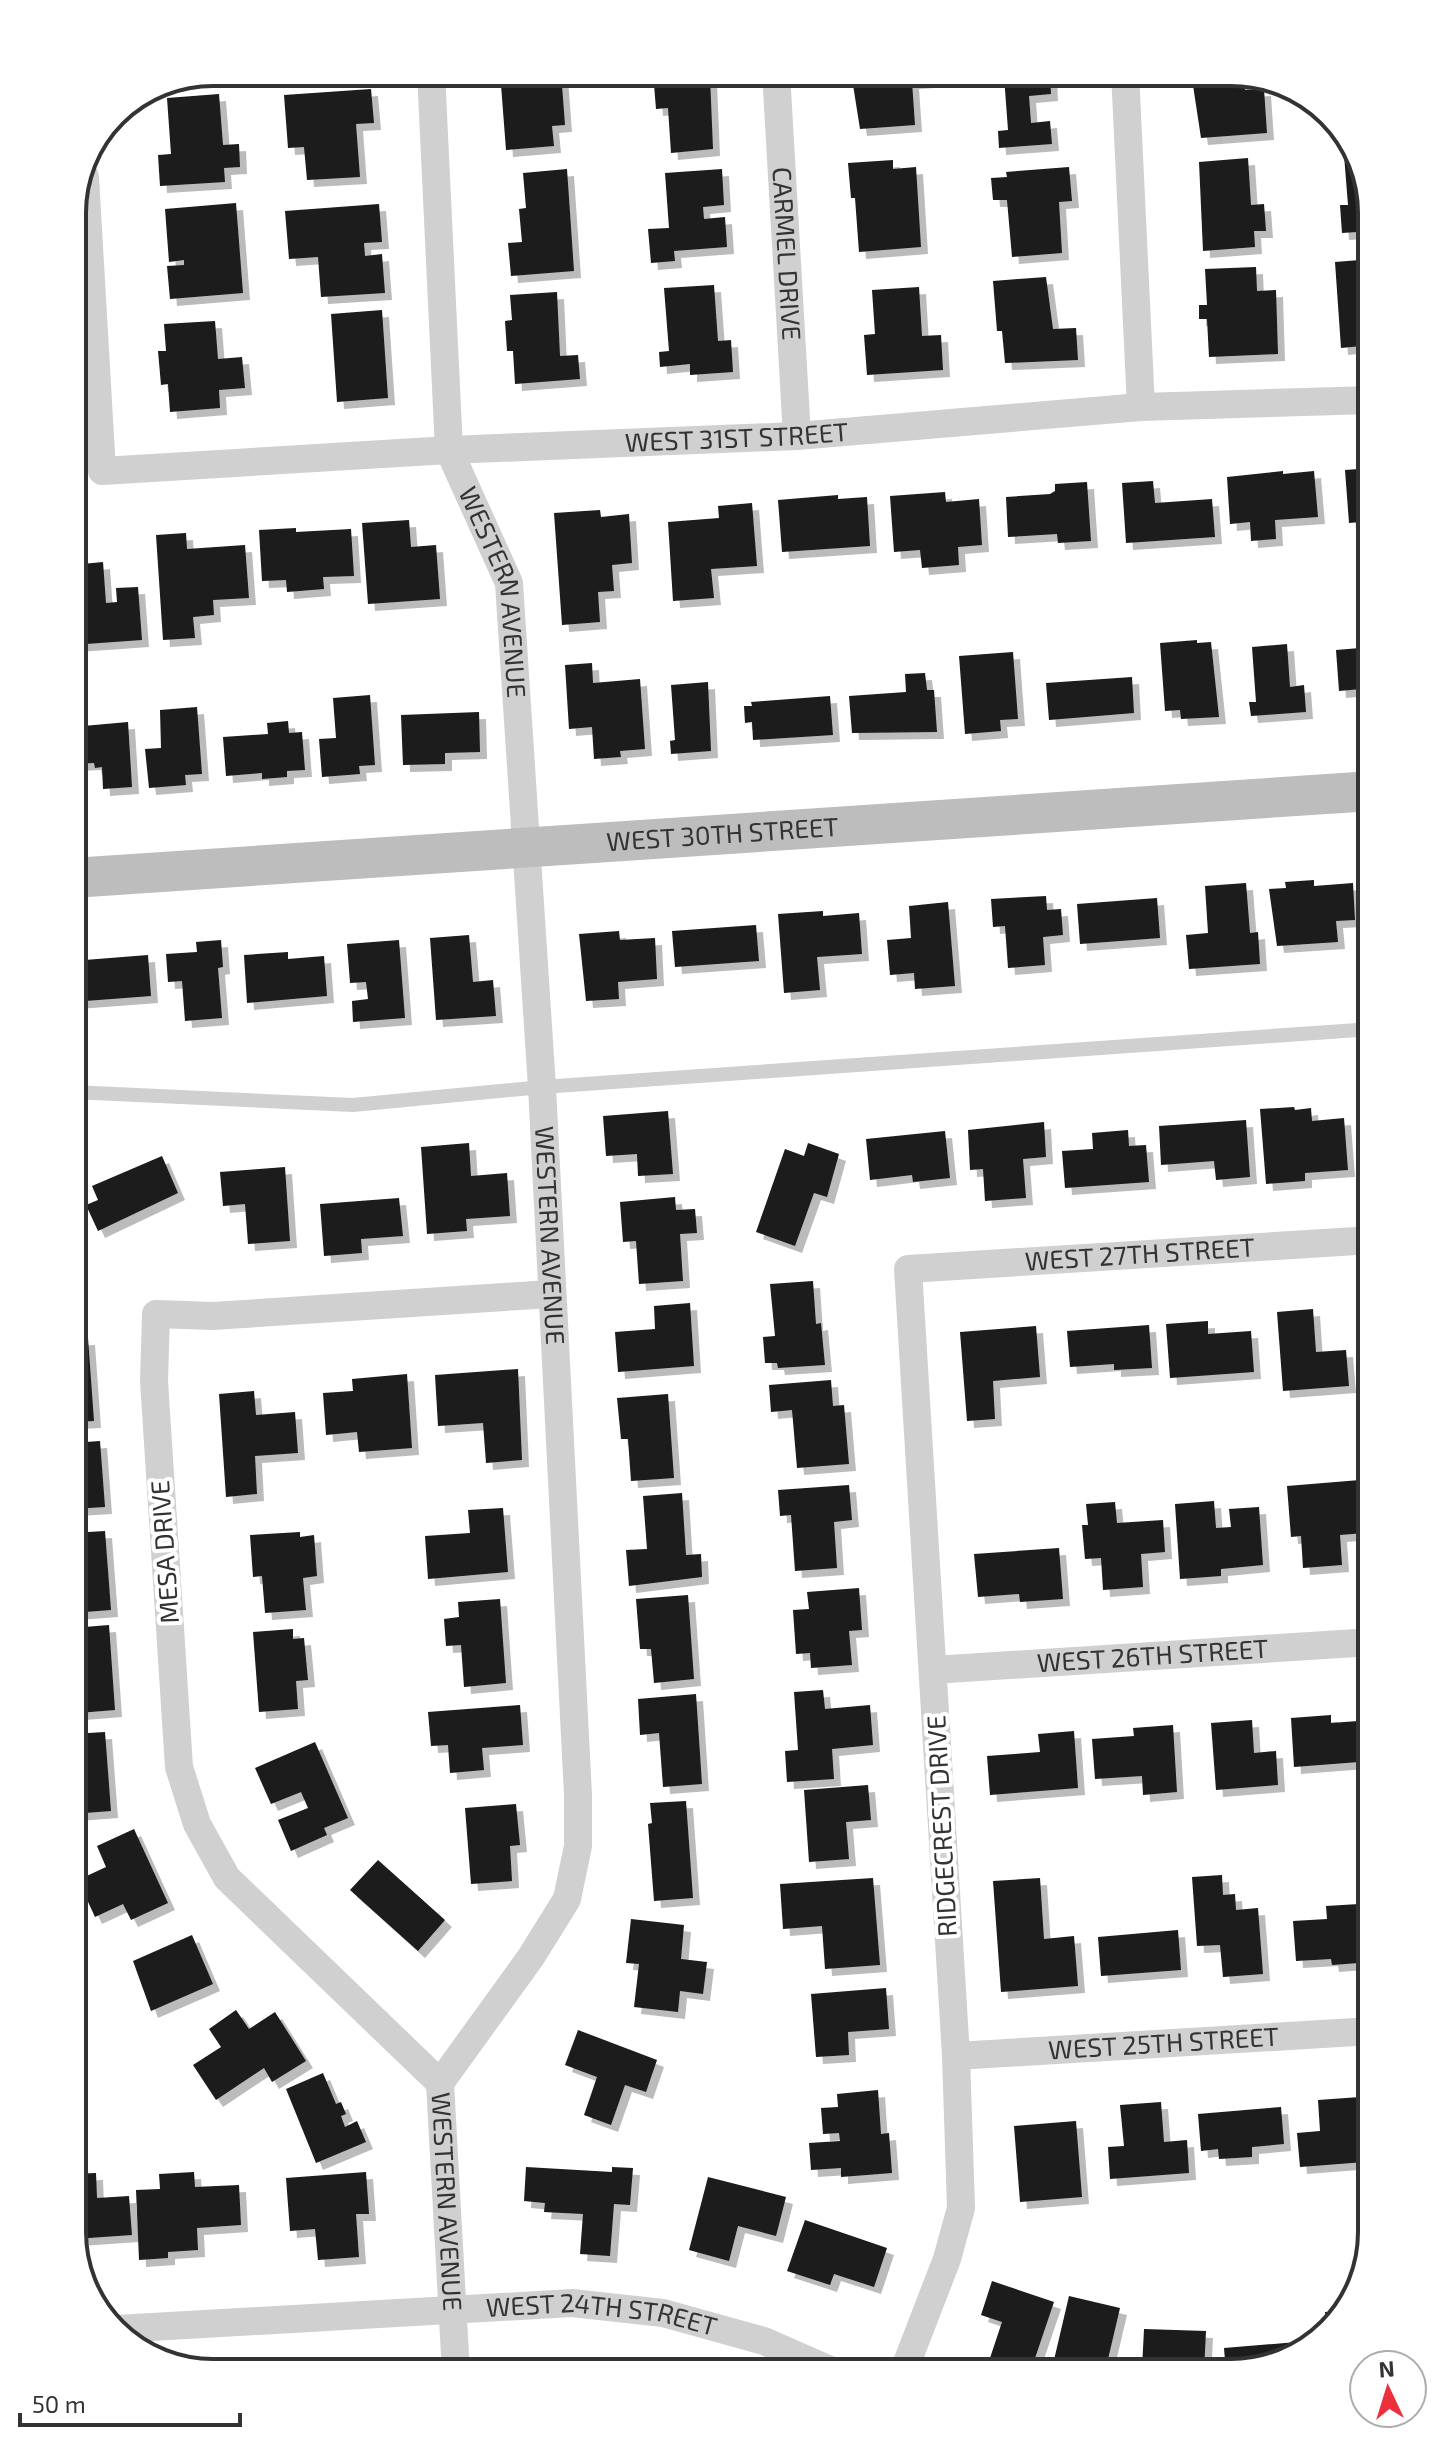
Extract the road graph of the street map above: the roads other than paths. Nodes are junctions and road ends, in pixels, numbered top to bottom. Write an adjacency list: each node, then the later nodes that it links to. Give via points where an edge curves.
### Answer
1 (432, 86): 8 (street, WESTERN AVENUE)
2 (777, 86): 7 (street, CARMEL DRIVE)
3 (1126, 86): 6 (street)
4 (86, 202): 8 (street, WEST 31ST STREET, via 102,471)
5 (1358, 400): 6 (street, WEST 31ST STREET)
6 (1141, 407): 7 (street, WEST 31ST STREET)
7 (797, 436): 8 (street, WEST 31ST STREET)
8 (449, 450): 10 (street, WESTERN AVENUE, via 509,583)
9 (1358, 792): 10 (main road, WEST 30TH STREET)
10 (527, 848): 11 (main road, WEST 30TH STREET); 13 (street, WESTERN AVENUE)
11 (86, 877)
12 (1358, 1030): 13 (lane)
13 (542, 1087): 14 (lane, via 353,1105); 17 (street, WESTERN AVENUE)
14 (86, 1093)
15 (1358, 1241): 16 (street, WEST 27TH STREET)
16 (908, 1269): 19 (street, RIDGECREST DRIVE)
17 (550, 1294): 22 (street, WESTERN AVENUE, via 578,1846 567,1899); 22 (street, MESA DRIVE, via 213,1316 156,1314 154,1381 179,1767 197,1824 227,1878)
18 (1358, 1643): 19 (street, WEST 26TH STREET)
19 (933, 1670): 21 (street, RIDGECREST DRIVE)
20 (1358, 2032): 21 (street, WEST 25TH STREET)
21 (956, 2056): 27 (street, RIDGECREST DRIVE, via 961,2208)
22 (440, 2083): 23 (street, WESTERN AVENUE)
23 (454, 2308): 24 (street, WEST 24TH STREET); 25 (street, WESTERN AVENUE); 26 (street, WEST 24TH STREET, via 572,2303 663,2313 764,2341)
24 (130, 2328)
25 (456, 2359)
26 (805, 2359)
27 (908, 2359)

